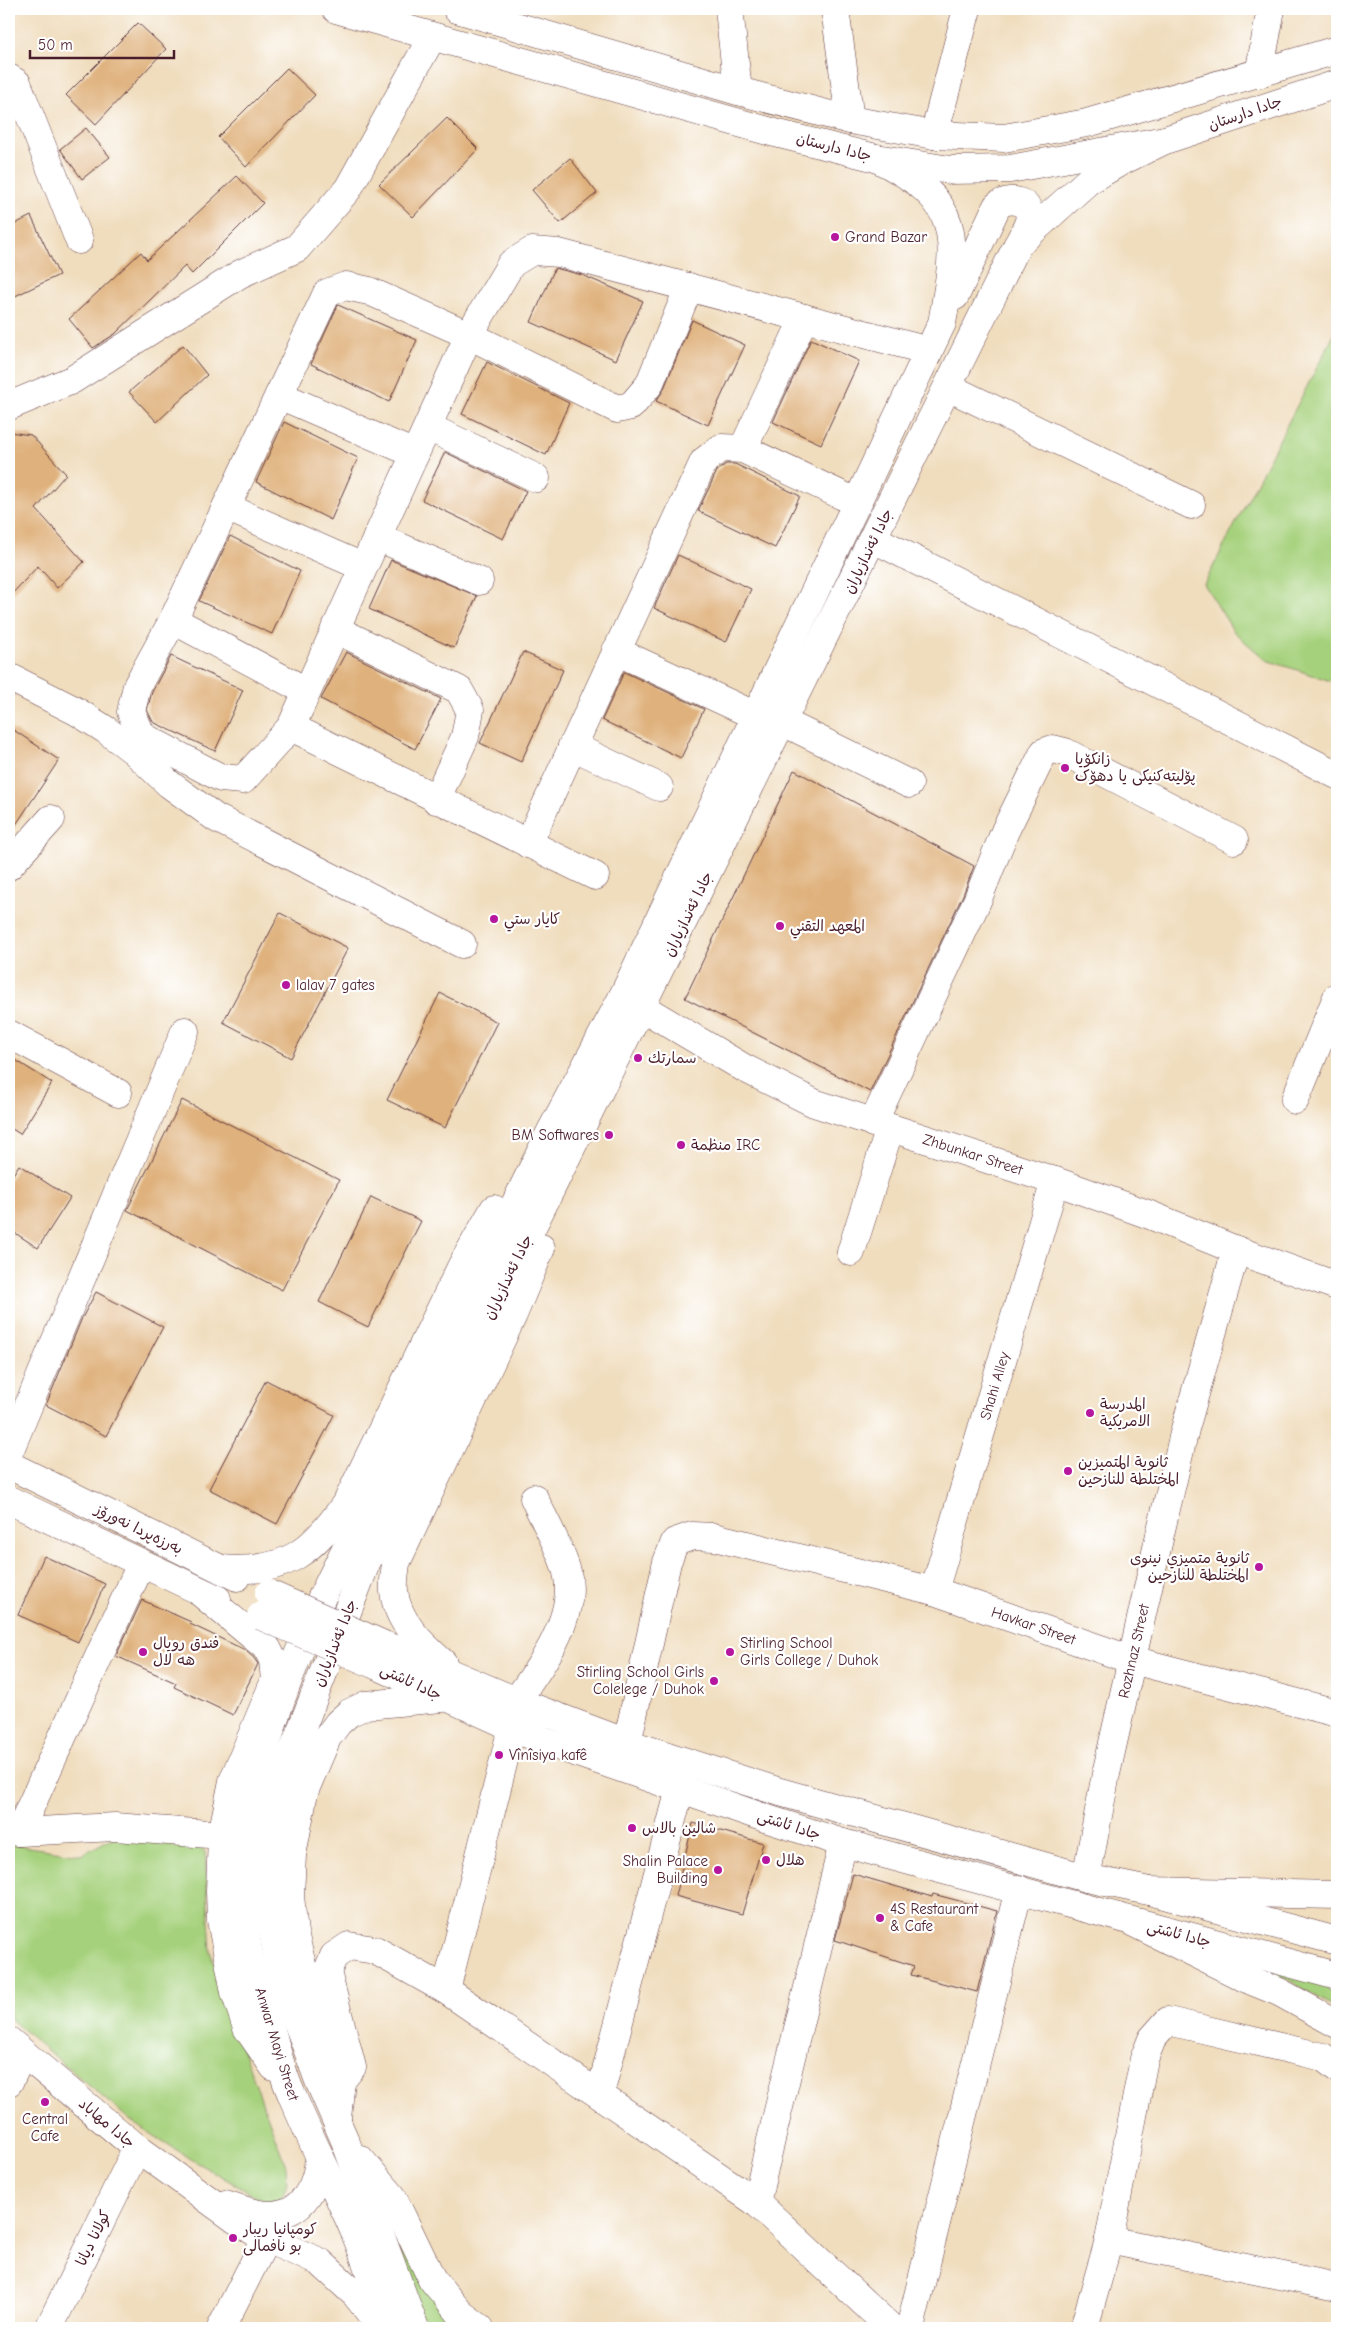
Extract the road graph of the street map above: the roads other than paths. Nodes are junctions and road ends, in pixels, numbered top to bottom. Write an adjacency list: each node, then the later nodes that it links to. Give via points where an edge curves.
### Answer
1 (336, 9): 7 (main road, جادا دارستان)
2 (457, 9): 9 (main road, جادا دارستان)
3 (729, 9): 14 (main road)
4 (835, 9): 15 (main road)
5 (967, 9): 16 (main road)
6 (1271, 9): 10 (main road)
7 (432, 37): 13 (main road, جادا دارستان); 28 (main road, via 348,189 297,248 240,274 72,380)
8 (1337, 50): 10 (main road, جادا دارستان)
9 (617, 55): 13 (main road); 14 (main road, جادا دارستان)
10 (1258, 74): 16 (main road, جادا دارستان, via 1087,123 1004,138)
11 (9, 78): 19 (main road, via 17,83)
12 (1337, 84): 17 (main road, جادا دارستان)
13 (607, 86): 18 (main road, جادا دارستان)
14 (738, 91): 15 (main road, جادا دارستان)
15 (850, 120): 16 (main road, جادا دارستان)
16 (934, 135)
17 (1165, 140): 18 (main road, جادا دارستان, via 1010,169 950,170); 20 (main road, جادا ئەندازیاران, via 1088,181)
18 (876, 158): 23 (main road, جادا ئەندازیاران, via 902,170 922,185 936,198 946,215 952,242 952,269)
19 (79, 240)
20 (1018, 244): 23 (main road, via 1029,220 1029,210 1016,200 1002,202 997,206); 26 (main road, جادا ئەندازیاران)
21 (689, 287): 22 (main road); 24 (main road, via 559,252 532,251 511,264); 24 (main road, via 648,385 631,406 617,409)
22 (804, 318): 25 (main road); 30 (main road)
23 (942, 323): 25 (main road, جادا ئەندازیاران)
24 (470, 335): 27 (main road, via 369,291 346,286 327,293); 29 (main road)
25 (929, 352): 33 (main road, جادا ئەندازیاران)
26 (948, 387): 34 (main road); 37 (main road, جادا ئەندازیاران)
27 (279, 395): 31 (main road); 35 (main road)
28 (9, 406)
29 (428, 427): 31 (main road); 32 (main road)
30 (743, 449): 33 (main road); 42 (main road, via 721,448 704,460)
31 (415, 454): 36 (main road)
32 (536, 478)
33 (858, 503): 45 (main road, جادا ئەندازیاران)
34 (1191, 505)
35 (226, 507): 38 (main road); 40 (main road)
36 (377, 537): 38 (main road); 39 (main road)
37 (874, 539): 46 (main road, جادا ئەندازیاران); 49 (main road)
38 (363, 567): 41 (main road)
39 (480, 581)
40 (173, 620): 44 (main road); 47 (main road, via 137,686 131,712 142,736 221,778 243,780)
41 (335, 629): 44 (main road); 52 (main road, via 459,690 470,710 465,736)
42 (616, 651): 45 (main road); 48 (main road)
43 (9, 677): 58 (main road, via 106,730 175,789 216,818)
44 (306, 691): 47 (main road)
45 (756, 716): 60 (main road, جادا ئەندازیاران)
46 (783, 722): 50 (main road); 60 (main road, جادا ئەندازیاران)
47 (291, 727): 52 (main road)
48 (572, 746): 51 (main road); 55 (main road)
49 (1337, 775)
50 (909, 784)
51 (659, 787)
52 (436, 800): 55 (main road)
53 (51, 819): 56 (main road)
54 (1234, 840): 65 (main road, via 1065,752 1053,749 1044,752 1005,831)
55 (528, 844): 57 (main road)
56 (9, 866)
57 (595, 876)
58 (462, 944)
59 (1337, 996): 64 (main road)
60 (632, 1002): 65 (main road, Zhbunkar Street, via 744,1068 814,1103); 66 (main road, جادا ئەندازیاران); 67 (main road, جادا ئەندازیاران)
61 (185, 1030): 72 (main road)
62 (9, 1034): 63 (main road)
63 (118, 1092)
64 (1295, 1100)
65 (882, 1125): 68 (main road, Zhbunkar Street); 70 (main road)
66 (552, 1129): 77 (main road, via 502,1196 460,1267 348,1500 332,1525 316,1543 288,1560 247,1571); 87 (main road, جادا ئەندازیاران, via 321,1599)
67 (577, 1141): 82 (main road, via 552,1222 513,1315 396,1563 394,1590 399,1613); 88 (main road, جادا ئەندازیاران, via 368,1561)
68 (1055, 1181): 69 (main road, Zhbunkar Street); 78 (main road, Shahi Alley)
69 (1236, 1250): 71 (main road, Zhbunkar Street); 81 (main road, Rozhnaz Street, via 1186,1429)
70 (851, 1252)
71 (1337, 1286)
72 (9, 1452)
73 (9, 1465): 77 (main road, بەرزەپردا نەورۆز)
74 (534, 1498): 83 (main road, via 567,1572 568,1597 547,1658)
75 (9, 1500): 76 (main road, بەرزەپردا نەورۆز)
76 (141, 1564): 79 (main road, بەرزەپردا نەورۆز); 90 (main road)
77 (221, 1569): 80 (main road, بەرزەپردا نەورۆز)
78 (934, 1591): 81 (main road, Havkar Street); 86 (main road, Havkar Street, via 714,1537 692,1536 675,1542 667,1562)
79 (201, 1593): 80 (main road, بەرزەپردا نەورۆز); 91 (main road, via 267,1648 273,1660 275,1680 233,1781)
80 (265, 1605): 82 (main road, جادا ئاشتی, bridge)
81 (1132, 1660): 84 (main road, Havkar Street); 93 (main road, Rozhnaz Street)
82 (451, 1687): 83 (main road, جادا ئاشتی); 85 (main road, جادا ئاشتی); 104 (main road, via 366,1705 349,1713 327,1738 304,1792 292,1855 290,1896 294,1933 304,1973)
83 (516, 1701): 86 (main road, جادا ئاشتی)
84 (1337, 1713)
85 (512, 1728): 89 (main road, جادا ئاشتی); 100 (main road)
86 (627, 1743): 93 (main road, جادا ئاشتی, via 780,1792)
87 (265, 1746): 106 (main road, Anwar Mayi Street, via 253,1790 244,1845 246,1938)
88 (292, 1753): 108 (main road, Anwar Mayi Street, via 274,1822 269,1886 272,1928 288,1996 318,2081)
89 (680, 1789): 92 (main road, جادا ئاشتی); 107 (main road)
90 (14, 1831): 91 (main road, via 115,1826)
91 (222, 1835): 106 (main road, via 221,1920 235,1992 247,2028)
92 (844, 1843): 94 (main road, جادا ئاشتی); 112 (main road)
93 (1086, 1878): 95 (main road, جادا ئاشتی)
94 (1019, 1890): 97 (main road, جادا ئاشتی); 123 (main road)
95 (1148, 1891): 96 (main road); 98 (main road, جادا ئاشتی)
96 (1337, 1895)
97 (1132, 1922): 99 (main road, جادا ئاشتی); 101 (main road, via 1247,1980 1279,1992)
98 (1337, 1941)
99 (1337, 1976)
100 (446, 1990): 104 (main road, via 375,1950 350,1946 334,1956 326,1972 352,2067); 107 (main road)
101 (1337, 2024)
102 (16, 2047): 105 (main road); 109 (main road, جادا مهاباد)
103 (1337, 2068): 114 (main road, via 1322,2057 1168,2021 1152,2038 1144,2059)
104 (341, 2081): 108 (main road)
105 (9, 2082)
106 (290, 2091): 110 (main road, Anwar Mayi Street)
107 (600, 2094): 112 (main road)
108 (342, 2131): 120 (main road, Anwar Mayi Street); 121 (main road, via 392,2196 432,2278 460,2313)
109 (137, 2148): 111 (main road, جادا مهاباد); 116 (main road, کولانا دیانا)
110 (319, 2156): 111 (main road, via 319,2173 312,2189 288,2212 254,2213); 119 (main road, Anwar Mayi Street, via 371,2275)
111 (210, 2199): 113 (main road)
112 (756, 2202): 122 (main road)
113 (266, 2239): 117 (main road); 118 (main road, via 320,2262 356,2295)
114 (1109, 2240): 115 (main road); 124 (main road)
115 (1337, 2287)
116 (49, 2328)
117 (221, 2328)
118 (382, 2328)
119 (386, 2328)
120 (415, 2328)
121 (480, 2328)
122 (891, 2328)
123 (910, 2328)
124 (1084, 2328)

